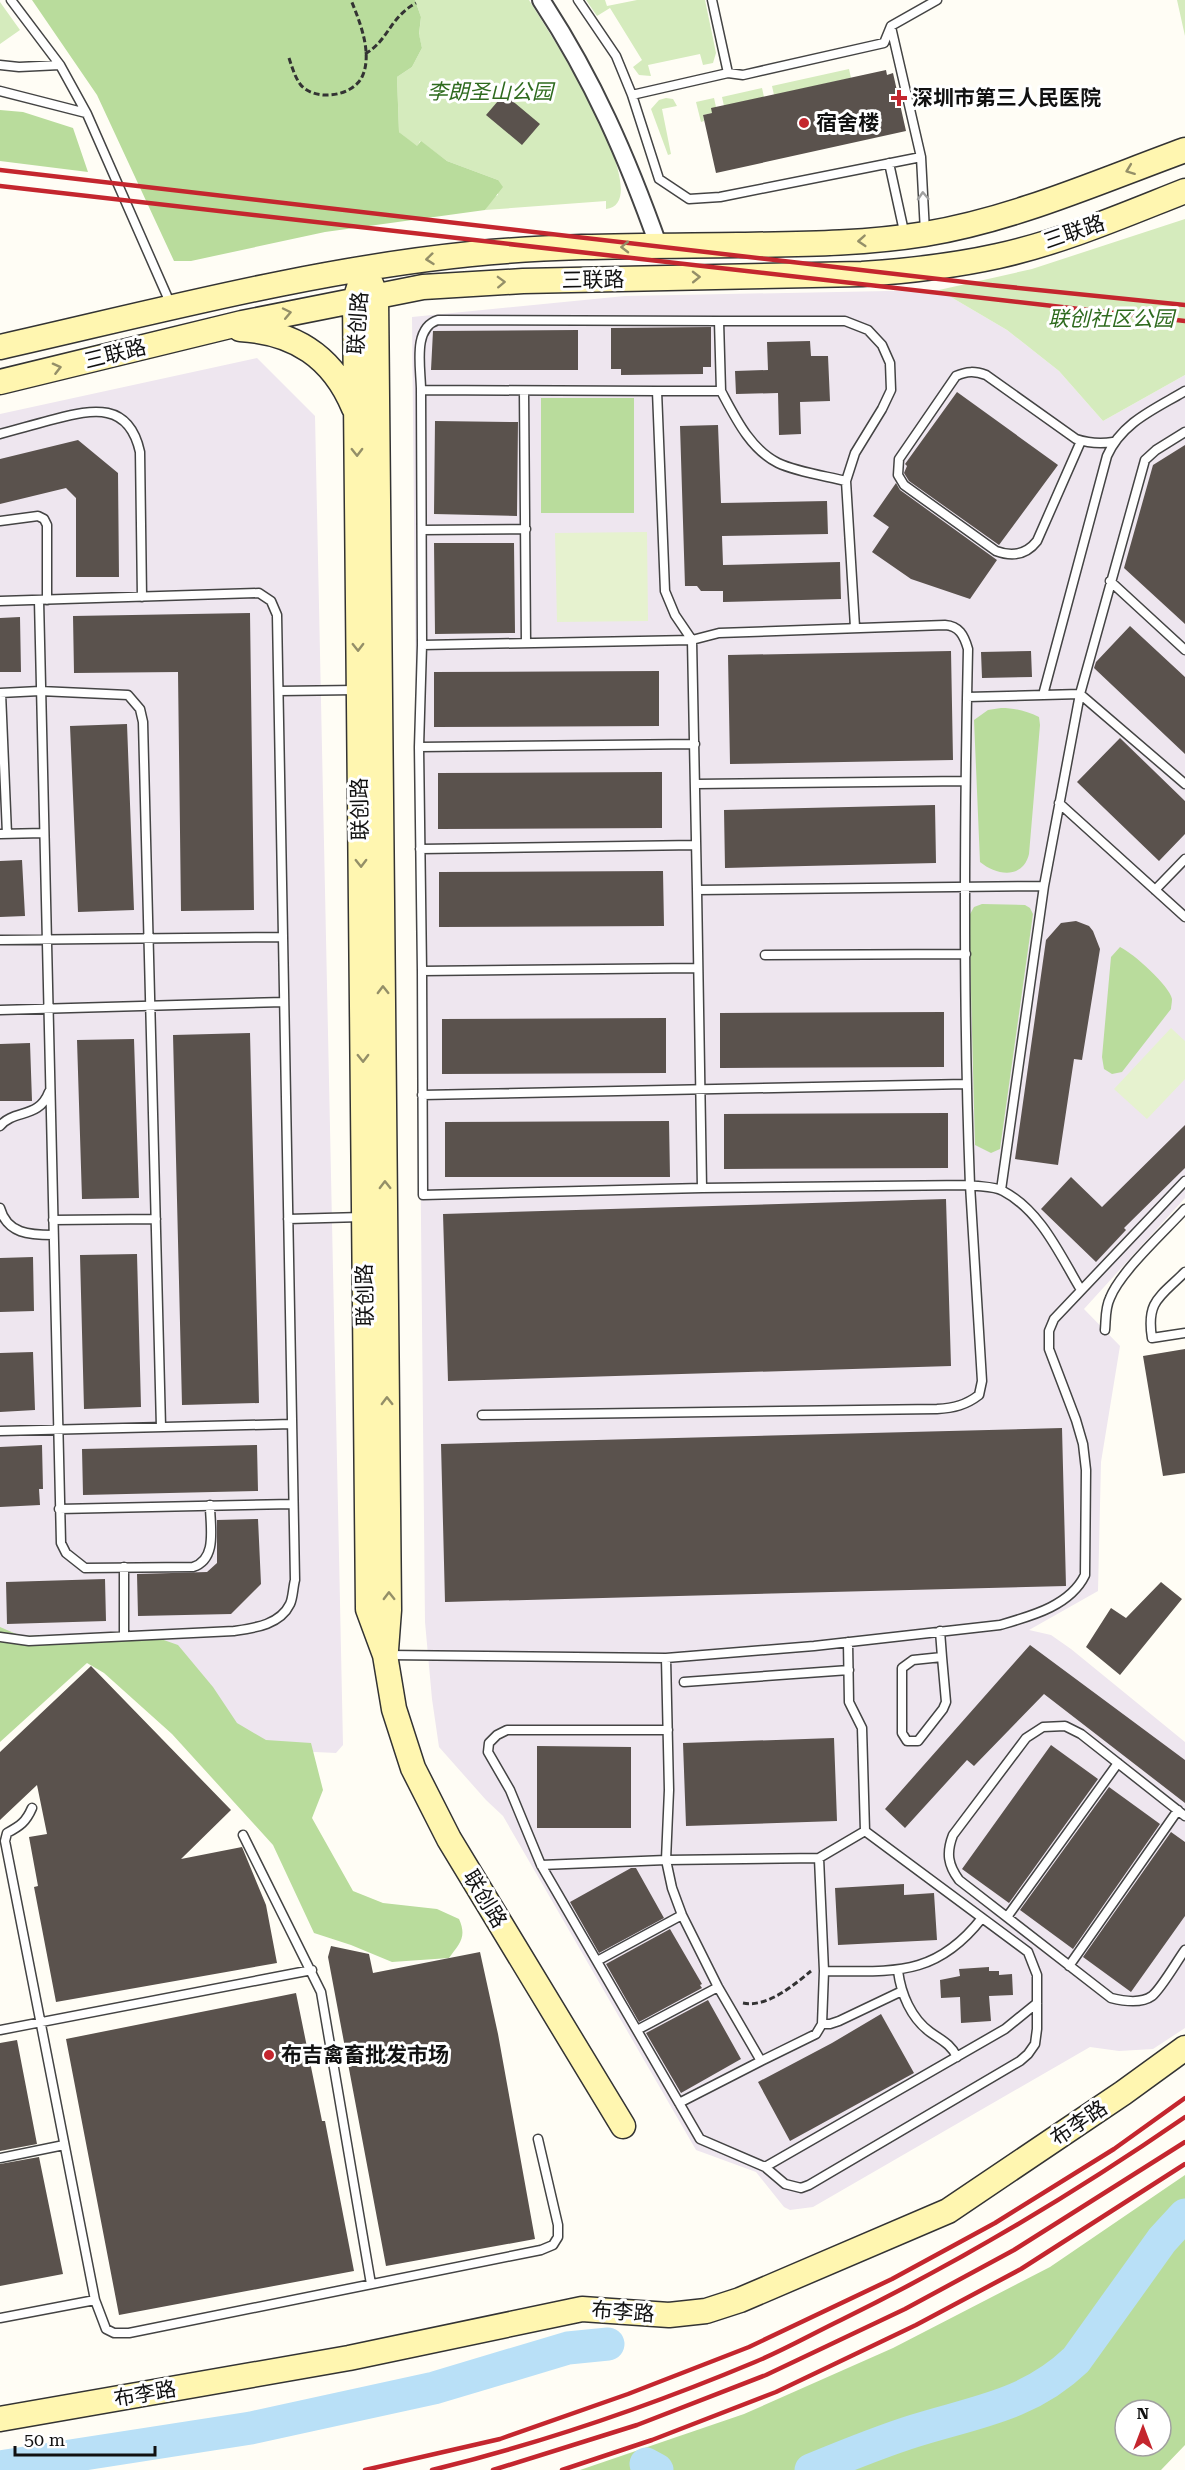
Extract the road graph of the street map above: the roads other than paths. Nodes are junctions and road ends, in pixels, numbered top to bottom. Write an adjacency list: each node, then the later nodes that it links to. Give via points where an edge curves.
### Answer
1 (11, 0): 8 (lane)
2 (541, 0): 18 (street, via 597,96)
3 (578, 0): 11 (lane, via 616,57)
4 (712, 0): 9 (lane)
5 (937, 0): 6 (lane)
6 (891, 26): 9 (lane, via 884,43 743,75); 14 (lane)
7 (0, 65): 8 (lane)
8 (60, 65): 12 (lane)
9 (728, 73): 11 (lane)
10 (0, 90): 12 (lane)
11 (632, 95): 15 (lane, via 659,179 689,199 720,197)
12 (87, 114): 21 (lane)
13 (1185, 150): 17 (street, one-way to 17, via 988,220)
14 (921, 157): 15 (lane); 17 (lane, one-way to 14)
15 (888, 163): 17 (lane)
16 (1185, 191): 20 (street, 三联路, one-way to 16, via 473,283 913,271 1001,256)
17 (915, 235): 18 (street, one-way to 18, via 806,244)
18 (659, 247): 19 (street, one-way to 19, via 520,249)
19 (365, 269): 20 (street, 联创路); 21 (street)
20 (366, 298): 23 (street, 三联路, one-way to 20); 31 (street, 联创路); 95 (street, 联创路, one-way to 20)
21 (172, 308): 24 (street)
22 (719, 321): 26 (lane, via 438,320 431,322 422,335); 27 (lane); 36 (lane, via 845,321 868,330 882,345 890,363 891,390 855,453)
23 (213, 330): 25 (street, 三联路, one-way to 23); 31 (street, via 266,332 316,354 346,388)
24 (0, 347)
25 (0, 382)
26 (421, 390): 28 (lane); 39 (lane)
27 (721, 390): 29 (lane); 36 (lane, via 740,427 778,463)
28 (524, 391): 29 (lane); 38 (lane)
29 (657, 391): 45 (lane, via 665,591)
30 (1185, 391): 35 (lane, via 1134,421)
31 (356, 415): 49 (street, 联创路, one-way to 49)
32 (1185, 432): 40 (lane, via 1144,460)
33 (0, 434): 41 (lane, via 99,410 125,423 136,437 140,452)
34 (1081, 441): 34 (lane, via 1064,433 986,375 965,372 956,376 899,459 898,475 904,485 996,551 1018,554 1030,550 1037,541); 35 (lane)
35 (1113, 442): 53 (lane)
36 (846, 481): 44 (lane)
37 (0, 521): 42 (lane, via 38,516 44,519 47,525)
38 (526, 529): 39 (lane); 46 (lane)
39 (422, 530): 47 (lane)
40 (1110, 581): 48 (lane); 54 (lane)
41 (142, 597): 42 (lane); 51 (lane, via 260,593 271,601 277,615)
42 (43, 600): 43 (lane); 50 (lane)
43 (0, 601)
44 (855, 627): 45 (lane, via 719,633); 55 (lane, via 953,626 965,638 968,649)
45 (692, 640): 46 (lane); 56 (lane)
46 (526, 643): 47 (lane)
47 (422, 645): 57 (lane)
48 (1185, 650)
49 (359, 690): 51 (lane); 95 (street, 联创路, one-way to 95)
50 (40, 691): 52 (lane); 62 (lane); 73 (lane, via 128,695 140,709)
51 (279, 691): 72 (lane)
52 (1, 693): 63 (lane)
53 (1043, 694): 54 (lane); 55 (lane)
54 (1080, 694): 60 (lane); 61 (lane)
55 (967, 697): 58 (lane)
56 (695, 744): 57 (lane); 59 (lane)
57 (419, 747): 65 (lane)
58 (965, 781): 59 (lane); 67 (lane)
59 (696, 784): 64 (lane)
60 (1185, 784)
61 (1059, 804): 68 (lane); 70 (lane)
62 (44, 833): 63 (lane); 74 (lane)
63 (4, 834)
64 (696, 845): 65 (lane); 69 (lane)
65 (420, 849): 79 (lane)
66 (1185, 859): 70 (lane)
67 (966, 886): 68 (lane); 69 (lane); 76 (lane)
68 (1044, 886): 92 (lane)
69 (697, 890): 78 (lane)
70 (1155, 890): 71 (lane)
71 (1185, 917)
72 (282, 937): 73 (lane); 80 (lane)
73 (150, 938): 74 (lane); 81 (lane)
74 (47, 939): 75 (lane); 82 (lane)
75 (0, 940)
76 (966, 954): 77 (lane); 84 (lane)
77 (765, 955)
78 (697, 968): 79 (lane); 86 (lane)
79 (422, 971): 87 (lane)
80 (284, 1002): 81 (lane); 97 (lane)
81 (151, 1006): 82 (lane); 96 (lane)
82 (48, 1008): 83 (lane); 85 (lane)
83 (0, 1010)
84 (966, 1084): 86 (lane); 90 (lane)
85 (50, 1089): 88 (lane, via 39,1108 4,1120); 98 (lane)
86 (700, 1090): 87 (lane); 91 (lane)
87 (422, 1095): 91 (lane, via 423,1195)
88 (0, 1126)
89 (1185, 1181): 101 (lane)
90 (970, 1185): 91 (lane); 92 (lane); 104 (lane, via 982,1381 979,1395 968,1403 937,1409)
91 (702, 1188)
92 (1001, 1190): 101 (lane, via 1038,1220)
93 (0, 1209): 99 (lane, via 3,1218 21,1233)
94 (1185, 1209): 102 (lane, via 1110,1297)
95 (375, 1217): 97 (lane); 117 (street, 联创路, via 368,1609)
96 (156, 1219): 98 (lane); 106 (lane)
97 (288, 1219): 105 (lane)
98 (53, 1220): 99 (lane)
99 (53, 1235): 107 (lane)
100 (1185, 1272): 103 (lane, via 1158,1300 1150,1311 1149,1321 1152,1338)
101 (1081, 1290): 113 (lane, via 1054,1319 1049,1349 1083,1444 1085,1575 1066,1598 1045,1610 1000,1625)
102 (1105, 1330)
103 (1185, 1333)
104 (482, 1414)
105 (292, 1424): 106 (lane); 109 (lane)
106 (161, 1427): 107 (lane)
107 (57, 1429): 108 (lane); 111 (lane)
108 (0, 1431)
109 (293, 1504): 110 (lane); 114 (lane, via 295,1580 291,1604 278,1618 260,1627 234,1631)
110 (210, 1505): 111 (lane); 112 (lane, via 210,1551 201,1564)
111 (59, 1509): 112 (lane, via 61,1543 75,1562 85,1568)
112 (124, 1567): 114 (lane)
113 (940, 1631): 116 (lane); 118 (lane)
114 (124, 1636): 115 (lane, via 29,1641)
115 (0, 1637)
116 (848, 1642): 119 (lane); 120 (lane)
117 (385, 1655): 119 (lane); 151 (street, 联创路, via 394,1709 414,1768 449,1839)
118 (942, 1657): 118 (lane, via 913,1660 902,1668 902,1733 907,1742 918,1741 943,1709 946,1693)
119 (666, 1658): 122 (lane)
120 (849, 1670): 121 (lane); 126 (lane, via 849,1702 862,1728)
121 (684, 1682)
122 (668, 1730): 129 (lane); 130 (lane, via 507,1730 489,1743 488,1752 510,1790)
123 (1118, 1763): 125 (lane); 132 (lane); 132 (lane, via 1065,1726 1043,1727 1026,1738 953,1835 948,1859 951,1870)
124 (32, 1808): 143 (lane, via 28,1819 7,1833 5,1840)
125 (1181, 1813): 136 (lane)
126 (865, 1831): 128 (lane); 133 (lane)
127 (243, 1835): 137 (lane)
128 (819, 1858): 129 (lane); 138 (lane)
129 (666, 1860): 130 (lane); 131 (lane)
130 (540, 1865): 135 (lane)
131 (682, 1915): 135 (lane); 140 (lane)
132 (1007, 1917): 136 (lane)
133 (982, 1918): 139 (lane, via 966,1939 949,1952); 142 (lane, via 1028,1952 1037,1975)
134 (1185, 1950): 136 (lane, via 1152,1996 1137,2001 1111,1998)
135 (597, 1961): 146 (lane)
136 (1069, 1966)
137 (312, 1970): 143 (lane); 156 (lane, via 321,1992)
138 (824, 1971): 139 (lane); 144 (lane)
139 (898, 1971): 141 (lane)
140 (720, 1991): 146 (lane); 149 (lane)
141 (902, 1991): 144 (lane, via 839,2021); 148 (lane, via 921,2024 948,2044)
142 (1037, 2003): 148 (lane, via 1005,2029); 155 (lane, via 1035,2044 1020,2061 809,2185 792,2187)
143 (40, 2023): 145 (lane); 153 (lane)
144 (822, 2024): 149 (lane, via 816,2034)
145 (0, 2030)
146 (637, 2030): 150 (lane)
147 (1185, 2048): 159 (street, 布李路, via 948,2211 706,2311 669,2315 582,2309 349,2358)
148 (957, 2057): 155 (lane)
149 (761, 2061): 150 (lane)
150 (679, 2103): 155 (lane, via 700,2139)
151 (623, 2126)
152 (538, 2139): 156 (lane, via 558,2225 553,2246)
153 (64, 2145): 154 (lane); 157 (lane)
154 (0, 2158)
155 (765, 2167)
156 (371, 2284): 157 (lane, via 129,2333 106,2329)
157 (95, 2300): 158 (lane)
158 (0, 2318)
159 (0, 2420)

